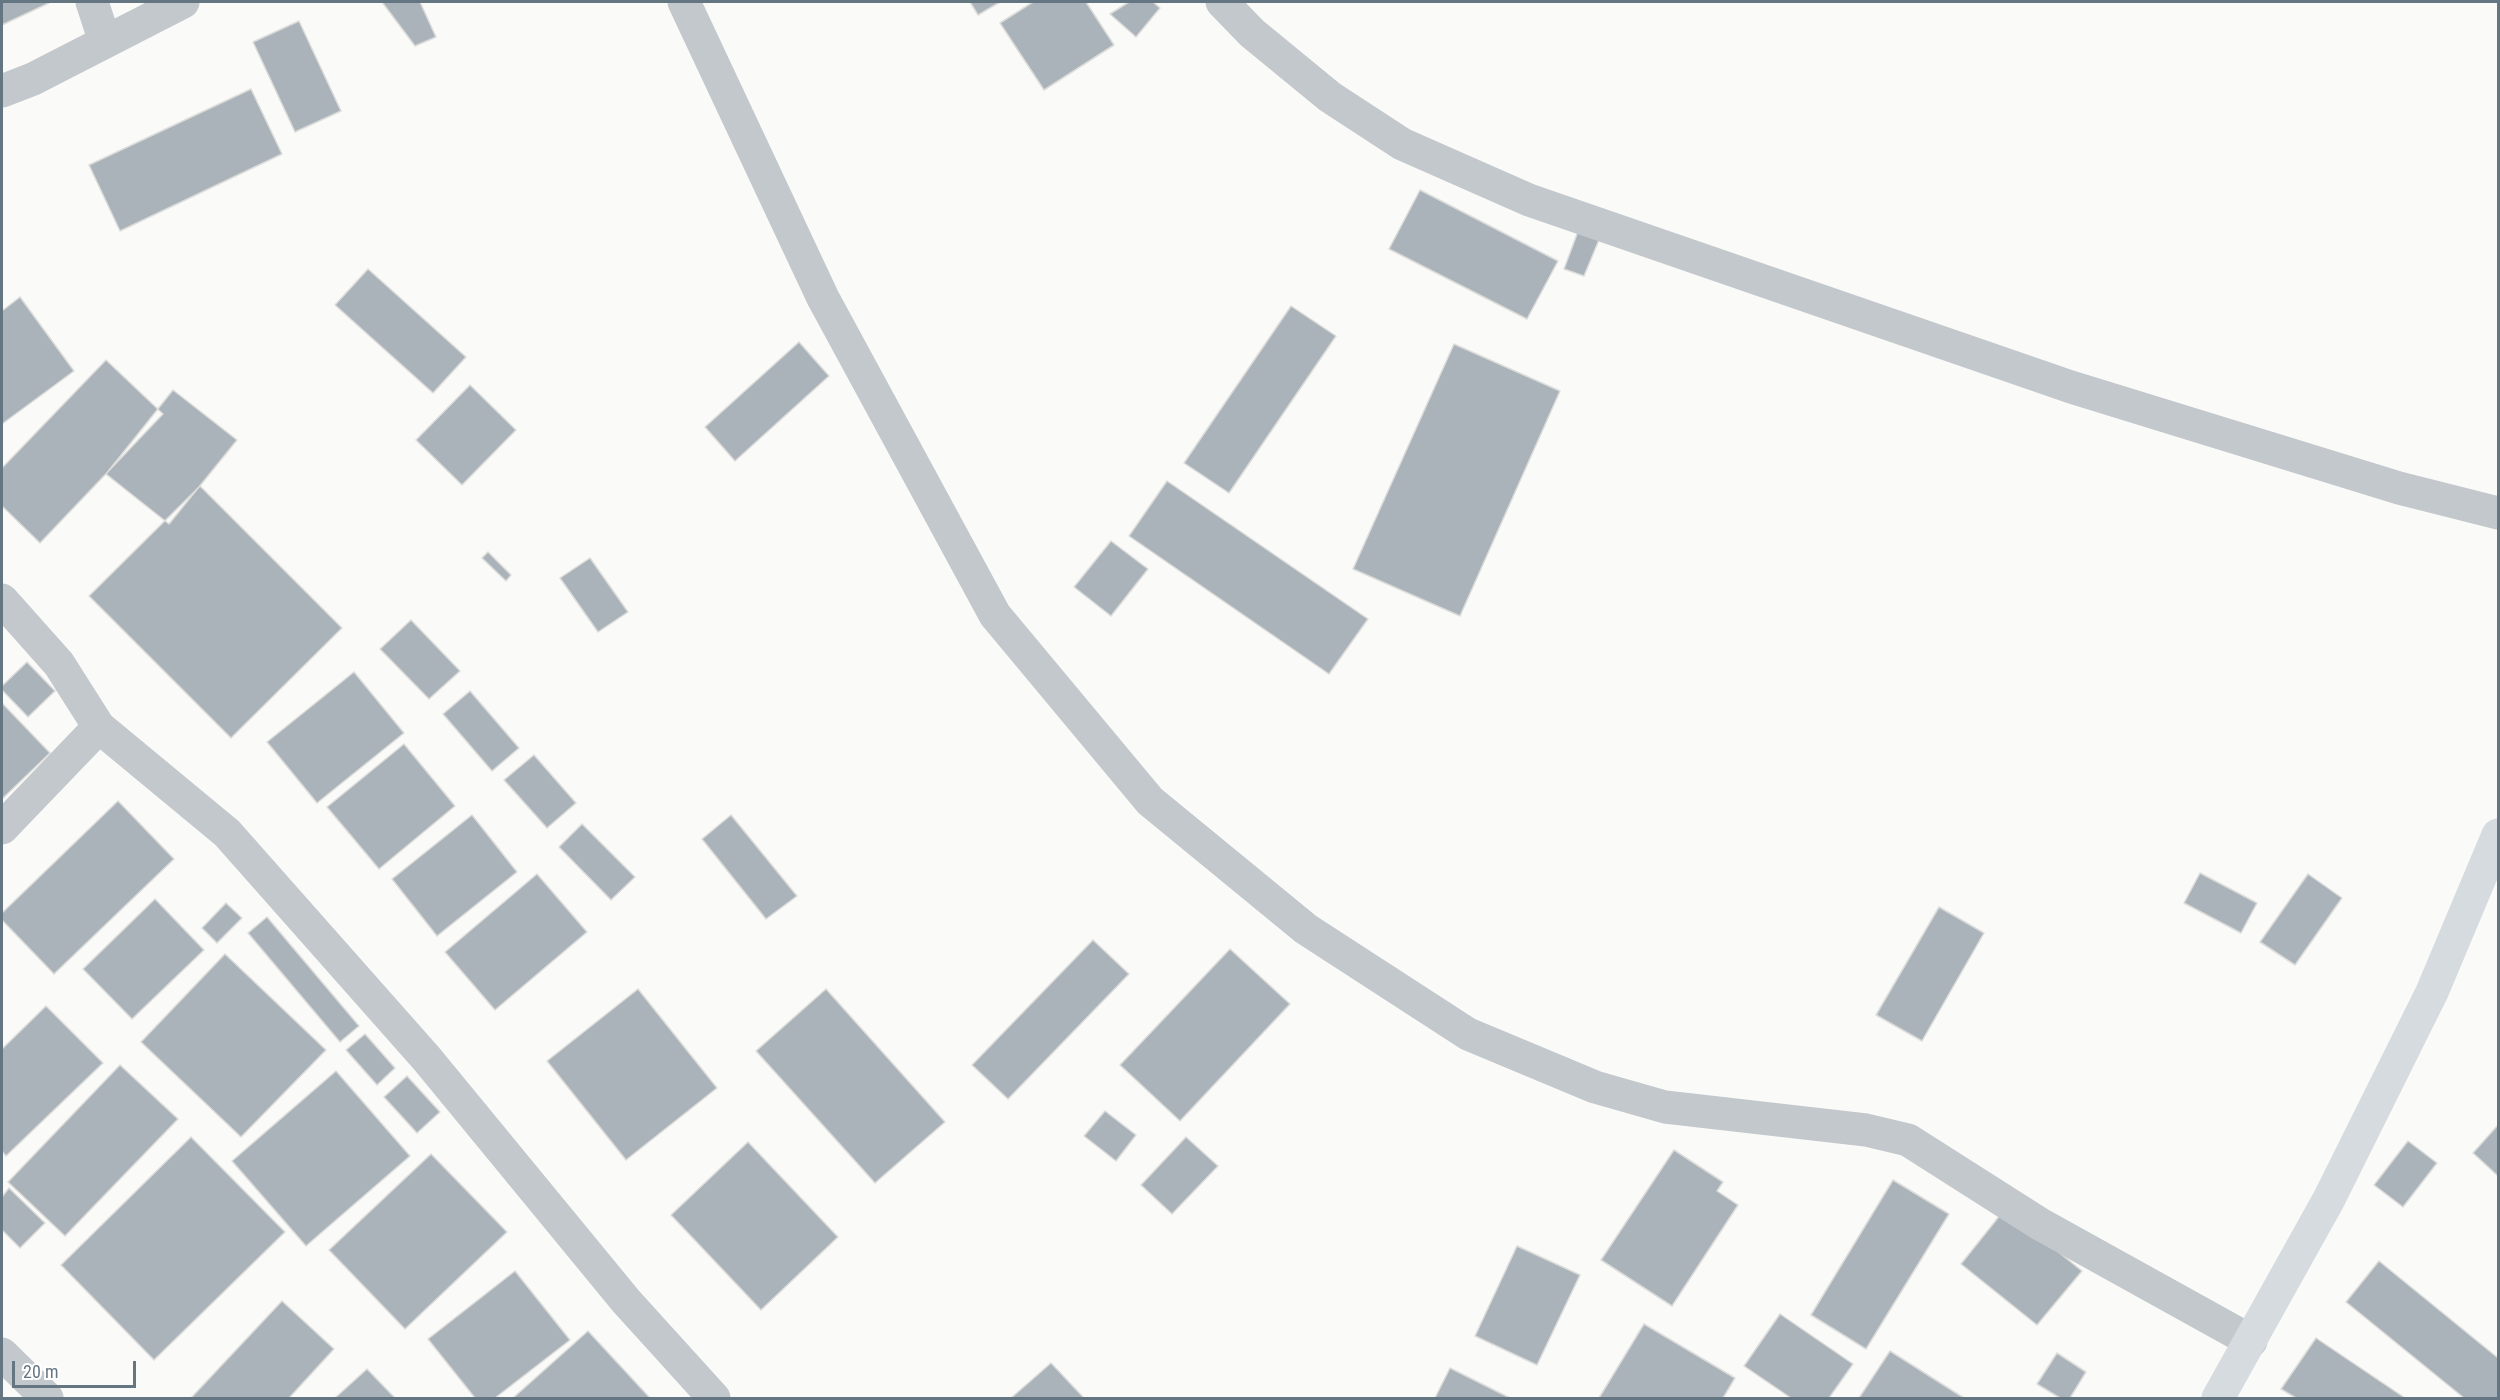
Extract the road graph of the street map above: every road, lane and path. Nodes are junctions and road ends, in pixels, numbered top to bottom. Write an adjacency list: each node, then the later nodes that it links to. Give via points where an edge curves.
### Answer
1 (92, 2): 5 (street)
2 (183, 2): 5 (street)
3 (684, 2): 12 (street, via 823,298 995,615 1150,801 1306,929 1468,1034 1595,1087 1665,1107 1866,1130 1908,1140 2040,1224)
4 (1222, 2): 7 (street, via 1252,33 1330,97 1402,144 1529,200 2071,387 2399,488)
5 (105, 42): 6 (street)
6 (2, 91)
7 (2499, 513)
8 (2, 600): 9 (street, via 59,664)
9 (99, 727): 10 (street); 15 (street, via 227,833 427,1059 626,1301)
10 (2, 828)
11 (2499, 835): 12 (street, via 2432,992 2329,1199)
12 (2251, 1341): 16 (street)
13 (2, 1354): 14 (street)
14 (46, 1398)
15 (714, 1398)
16 (2218, 1398)

